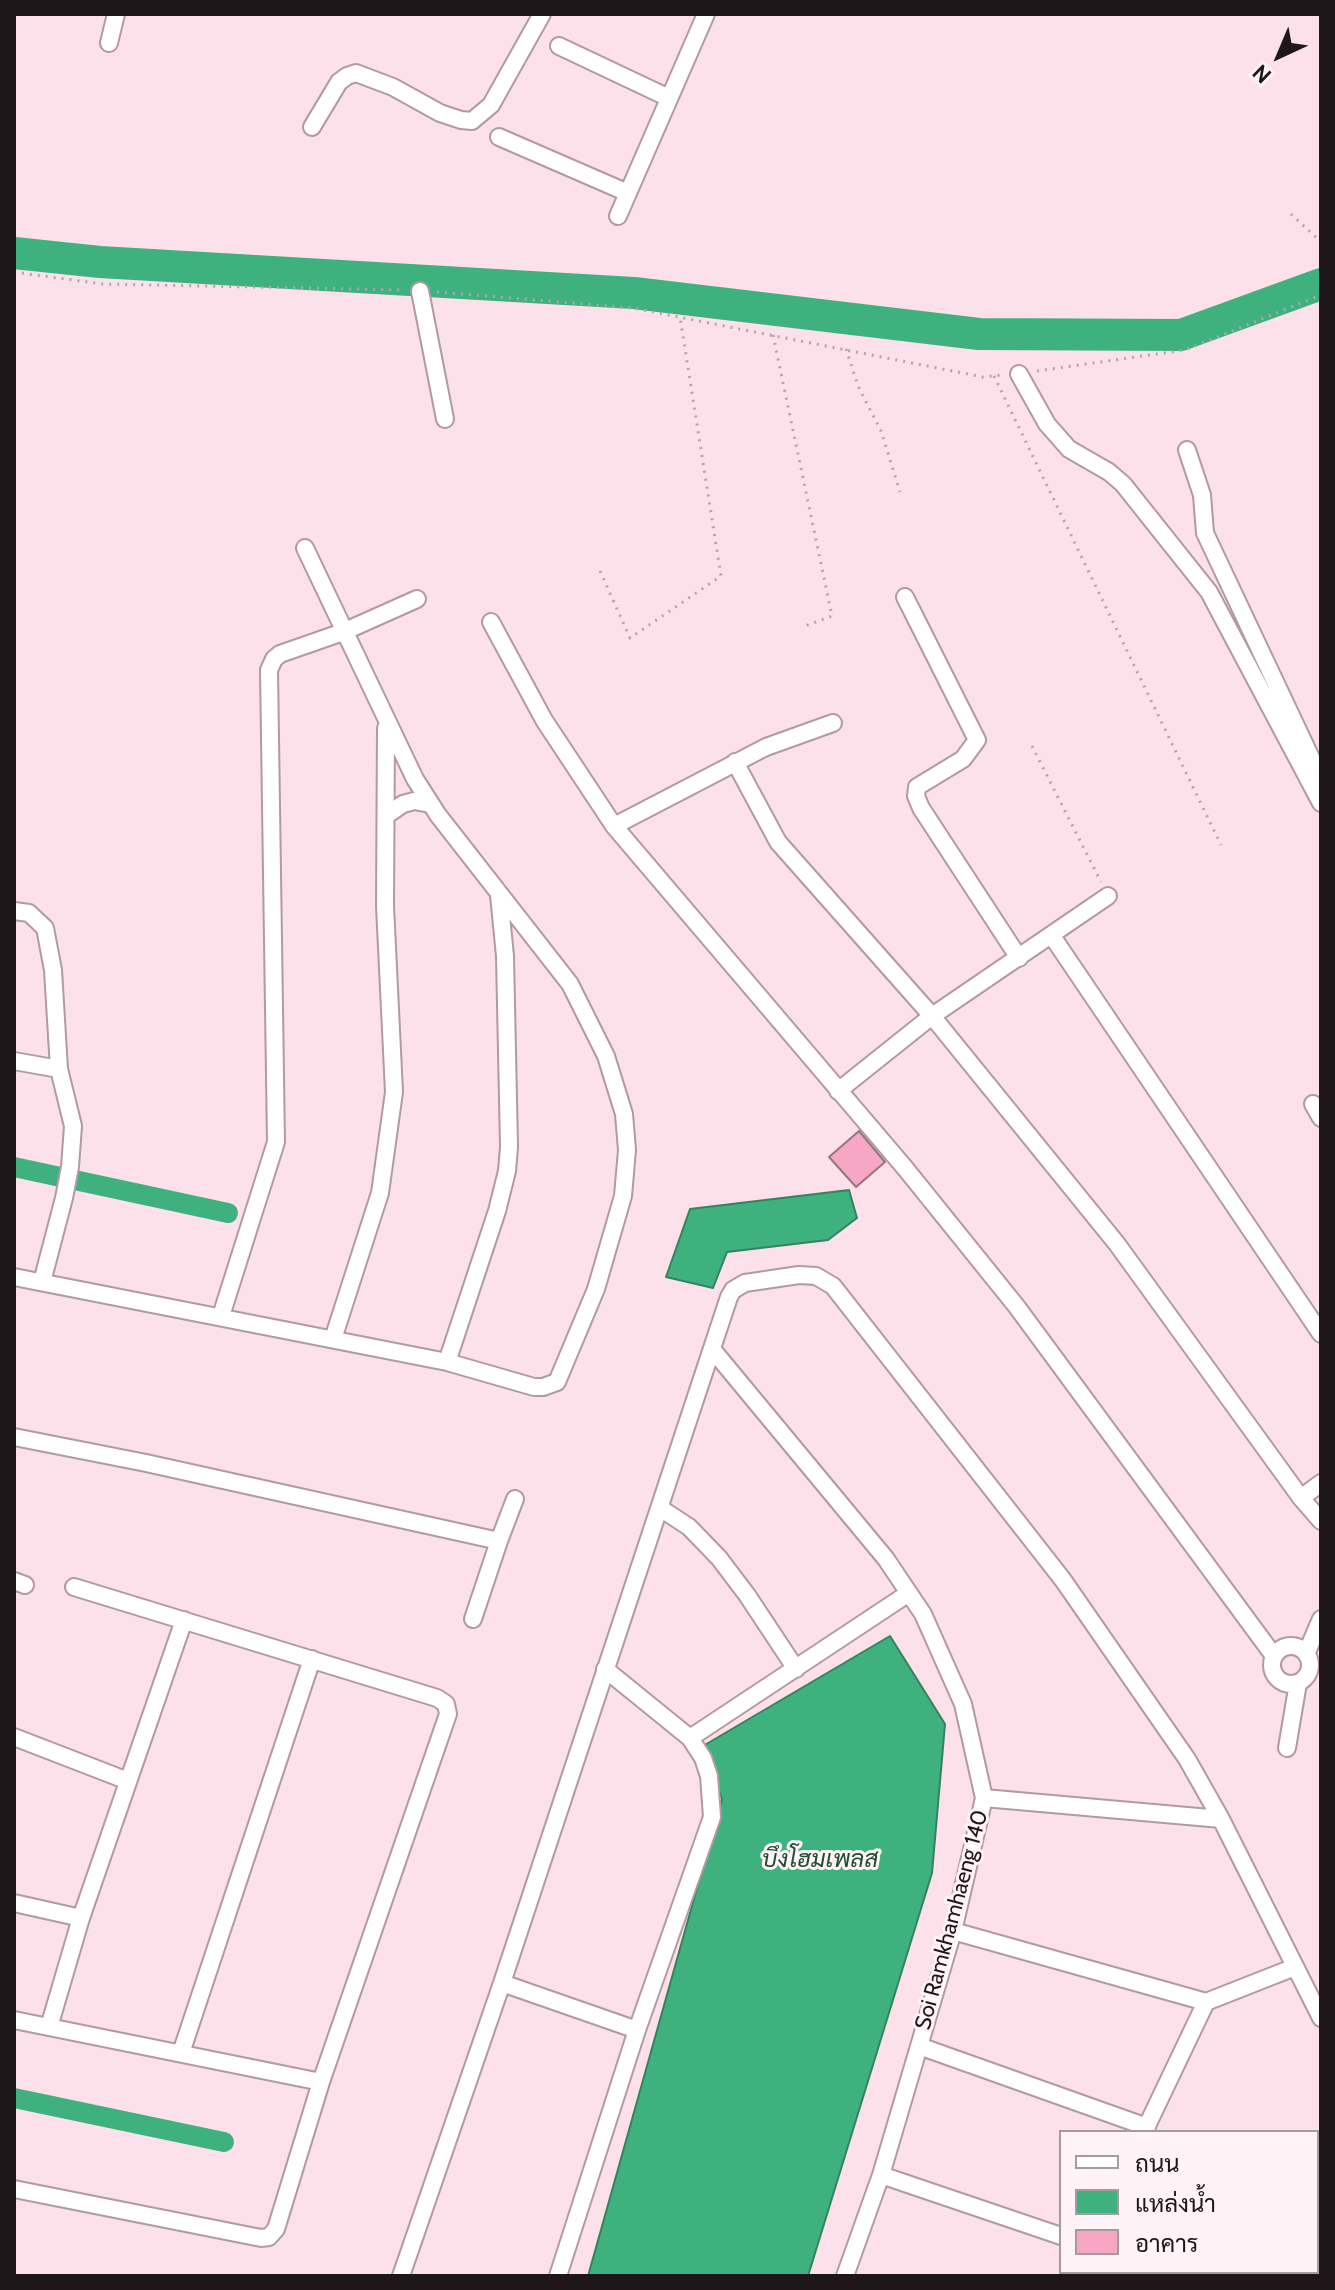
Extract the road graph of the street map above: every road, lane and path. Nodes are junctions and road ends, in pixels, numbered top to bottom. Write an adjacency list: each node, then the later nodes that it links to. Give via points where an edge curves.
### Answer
1 (116, 14): 4 (street)
2 (542, 14): 7 (street, via 491,105 472,121 440,113 356,73 339,82)
3 (706, 14): 6 (street)
4 (109, 43)
5 (559, 46): 6 (street)
6 (669, 98): 9 (street)
7 (312, 127)
8 (499, 137): 9 (street)
9 (628, 193): 11 (street)
10 (1291, 214): 12 (path)
11 (618, 216)
12 (1321, 242)
13 (14, 272): 14 (path, via 102,284)
14 (420, 291): 16 (path, via 633,308); 21 (street)
15 (1321, 295): 19 (path, via 1185,350)
16 (680, 317): 17 (path); 25 (path, via 721,576 630,638)
17 (773, 335): 18 (path); 29 (path, via 832,616)
18 (846, 349): 20 (path); 23 (path)
19 (1019, 374): 20 (path); 31 (street, via 1047,424 1069,449 1123,484 1186,561)
20 (994, 376): 41 (path)
21 (445, 419)
22 (1187, 450): 31 (street, via 1202,495 1205,533)
23 (900, 492)
24 (305, 548): 30 (street)
25 (600, 571)
26 (905, 597): 46 (street, via 977,740 963,759 917,787 916,796)
27 (417, 599): 30 (street)
28 (491, 622): 40 (street, via 544,720)
29 (805, 626)
30 (343, 632): 32 (street); 53 (street, via 280,654 269,670 276,1142)
31 (1272, 695): 36 (street); 37 (street)
32 (386, 722): 38 (street); 39 (street)
33 (833, 723): 35 (street)
34 (1032, 746): 43 (path)
35 (735, 762): 40 (street); 47 (street, via 778,842)
36 (1321, 779)
37 (1321, 803)
38 (430, 804): 39 (street, via 414,801); 42 (street)
39 (387, 815): 55 (street, via 385,906 394,1092 380,1193)
40 (614, 826): 50 (street)
41 (1221, 845)
42 (499, 895): 57 (street, via 505,956 507,1171); 57 (street, via 570,984 606,1056 624,1114 623,1196 596,1289 557,1382 534,1387)
43 (1108, 896): 45 (street)
44 (14, 911): 49 (street, via 29,913 45,928)
45 (1052, 936): 46 (street); 54 (street)
46 (1019, 958): 47 (street)
47 (932, 1016): 50 (street); 60 (street, via 1117,1244)
48 (14, 1061): 49 (street)
49 (59, 1069): 52 (street, via 73,1126 70,1167)
50 (838, 1091): 71 (street, via 1017,1307)
51 (14, 1277): 52 (street)
52 (42, 1282): 53 (street)
53 (221, 1316): 55 (street)
54 (1321, 1334)
55 (333, 1339): 57 (street)
56 (712, 1349): 62 (street); 66 (street, Soi Ramkhamhaeng 140); 81 (street, via 729,1297 738,1286 799,1275 816,1276 833,1286 1063,1580 1187,1759)
57 (447, 1362)
58 (14, 1437): 64 (street)
59 (1321, 1483): 60 (street)
60 (1301, 1498): 63 (street)
61 (515, 1499): 64 (street)
62 (660, 1508): 73 (street); 74 (street, via 689,1527 719,1558)
63 (1321, 1521)
64 (499, 1541): 67 (street)
65 (74, 1587): 69 (street)
66 (909, 1593): 74 (street); 80 (street, Soi Ramkhamhaeng 140, via 963,1704)
67 (473, 1619)
68 (1321, 1619): 70 (street)
69 (184, 1620): 72 (street); 79 (street)
70 (1306, 1654): 71 (street, via 1290,1647); 75 (street, via 1308,1674)
71 (1274, 1656): 75 (street, via 1279,1680)
72 (312, 1659): 93 (street); 94 (street, via 437,1698 446,1704 448,1714)
73 (605, 1669): 77 (street); 86 (street)
74 (796, 1669): 77 (street)
75 (1298, 1683): 78 (street)
76 (14, 1737): 79 (street)
77 (690, 1738): 91 (street, via 709,1776 712,1817)
78 (1287, 1748)
79 (128, 1781): 83 (street)
80 (984, 1798): 81 (street); 84 (street, Soi Ramkhamhaeng 140)
81 (1221, 1819): 85 (street)
82 (14, 1903): 83 (street)
83 (81, 1918): 90 (street)
84 (953, 1931): 87 (street); 92 (street, Soi Ramkhamhaeng 140)
85 (1295, 1967): 87 (street); 88 (street)
86 (502, 1983): 91 (street); 99 (street)
87 (1206, 2002): 95 (street)
88 (1321, 2018)
89 (14, 2020): 90 (street)
90 (49, 2027): 93 (street)
91 (637, 2030): 100 (street)
92 (919, 2046): 95 (street); 96 (street, Soi Ramkhamhaeng 140)
93 (181, 2053): 94 (street)
94 (321, 2082): 97 (street, via 276,2229 269,2237)
95 (1146, 2130)
96 (881, 2175): 98 (street); 101 (street, Soi Ramkhamhaeng 140)
97 (14, 2189)
98 (1059, 2235)
99 (401, 2276)
100 (558, 2276)
101 (845, 2276)

